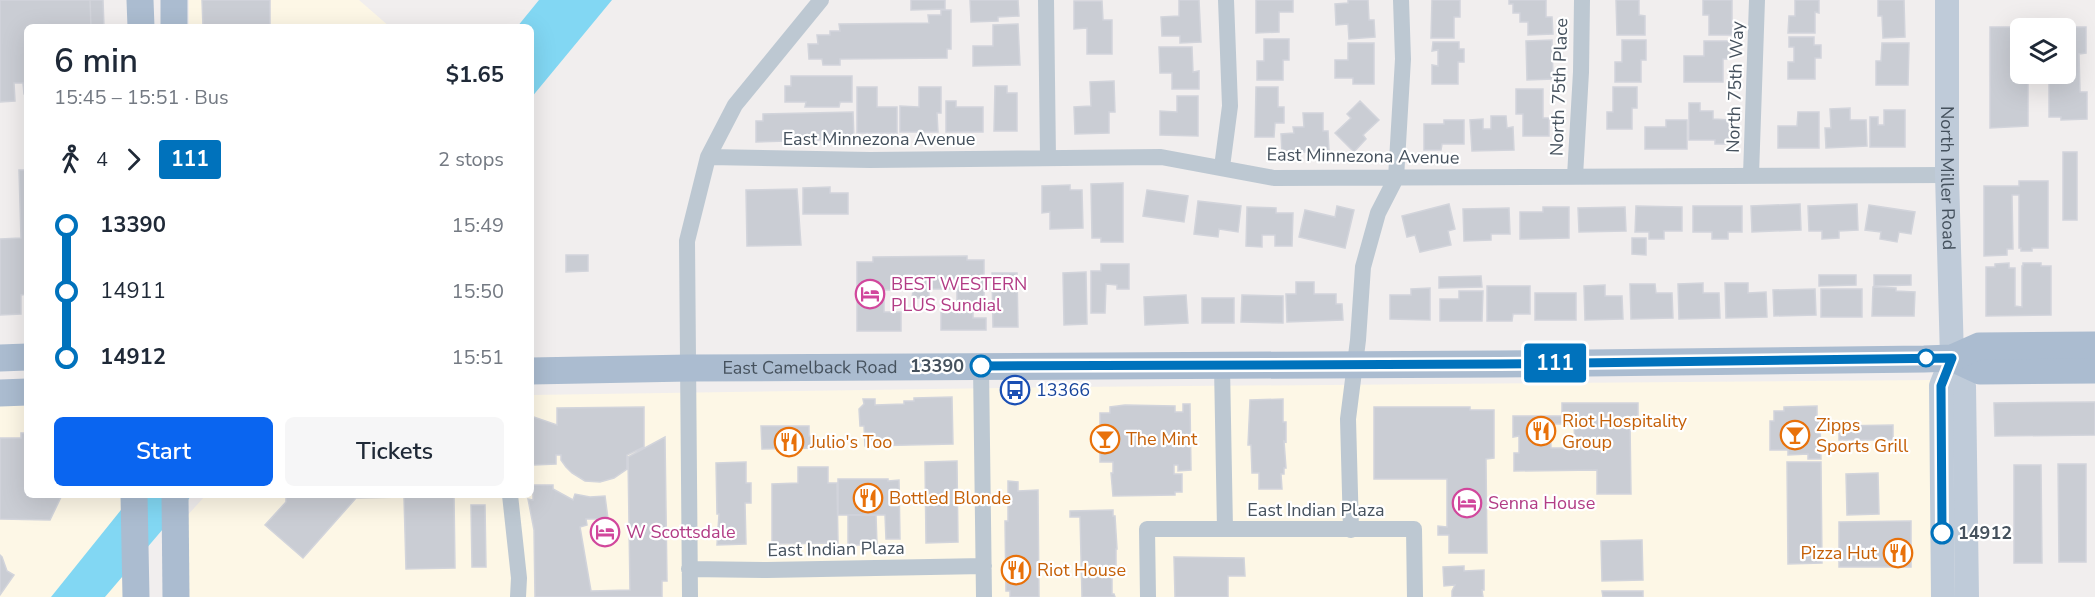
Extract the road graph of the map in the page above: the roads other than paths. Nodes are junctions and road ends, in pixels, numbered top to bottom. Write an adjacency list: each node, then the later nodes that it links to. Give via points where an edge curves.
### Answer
1 (140, 0): 10 (main road)
2 (174, 0): 11 (main road)
3 (821, 0): 12 (street, via 742,93)
4 (1046, 0): 13 (street)
5 (1226, 0): 14 (street, via 1230,106)
6 (1401, 0): 18 (street, via 1403,59)
7 (1582, 0): 17 (street, North 75th Place)
8 (1757, 0): 15 (street, North 75th Way)
9 (1947, 0): 16 (street, North Miller Road)
10 (141, 24)
11 (174, 24)
12 (708, 157): 13 (street, East Minnezona Avenue); 26 (street, via 687,241)
13 (1048, 158): 14 (street, East Minnezona Avenue, via 1161,156)
14 (1222, 167): 18 (street, East Minnezona Avenue, via 1274,178)
15 (1751, 175): 16 (street, East Minnezona Avenue); 17 (street, East Minnezona Avenue)
16 (1947, 175): 22 (street, North Miller Road)
17 (1575, 176): 18 (street, East Minnezona Avenue)
18 (1396, 178): 23 (street, via 1378,213 1363,267)
19 (2095, 345): 22 (main road, East Camelback Road, via 1979,346)
20 (24, 357): 21 (main road)
21 (0, 358)
22 (1952, 358): 23 (main road, East Camelback Road); 27 (main road, East Camelback Road, via 1980,371); 45 (street, North Miller Road, via 1941,386); 46 (street, North Miller Road, via 1964,386)
23 (1355, 365): 25 (main road, East Camelback Road); 35 (street, via 1348,419)
24 (981, 366): 25 (main road, East Camelback Road); 26 (main road, East Camelback Road); 36 (street)
25 (1222, 366): 34 (street)
26 (689, 368): 28 (main road, East Camelback Road); 37 (street)
27 (2095, 370)
28 (534, 371)
29 (24, 392): 30 (main road)
30 (0, 393)
31 (134, 498): 38 (main road)
32 (510, 498): 40 (street)
33 (176, 505): 39 (main road)
34 (1225, 529): 35 (street, East Indian Plaza); 43 (street, East Indian Plaza, via 1147,529)
35 (1352, 530): 44 (street, East Indian Plaza, via 1414,529)
36 (984, 566): 37 (street, East Indian Plaza); 42 (street)
37 (689, 569): 41 (street)
38 (136, 597)
39 (177, 597)
40 (518, 597)
41 (690, 597)
42 (984, 597)
43 (1148, 597)
44 (1415, 597)
45 (1943, 597)
46 (1967, 597)

